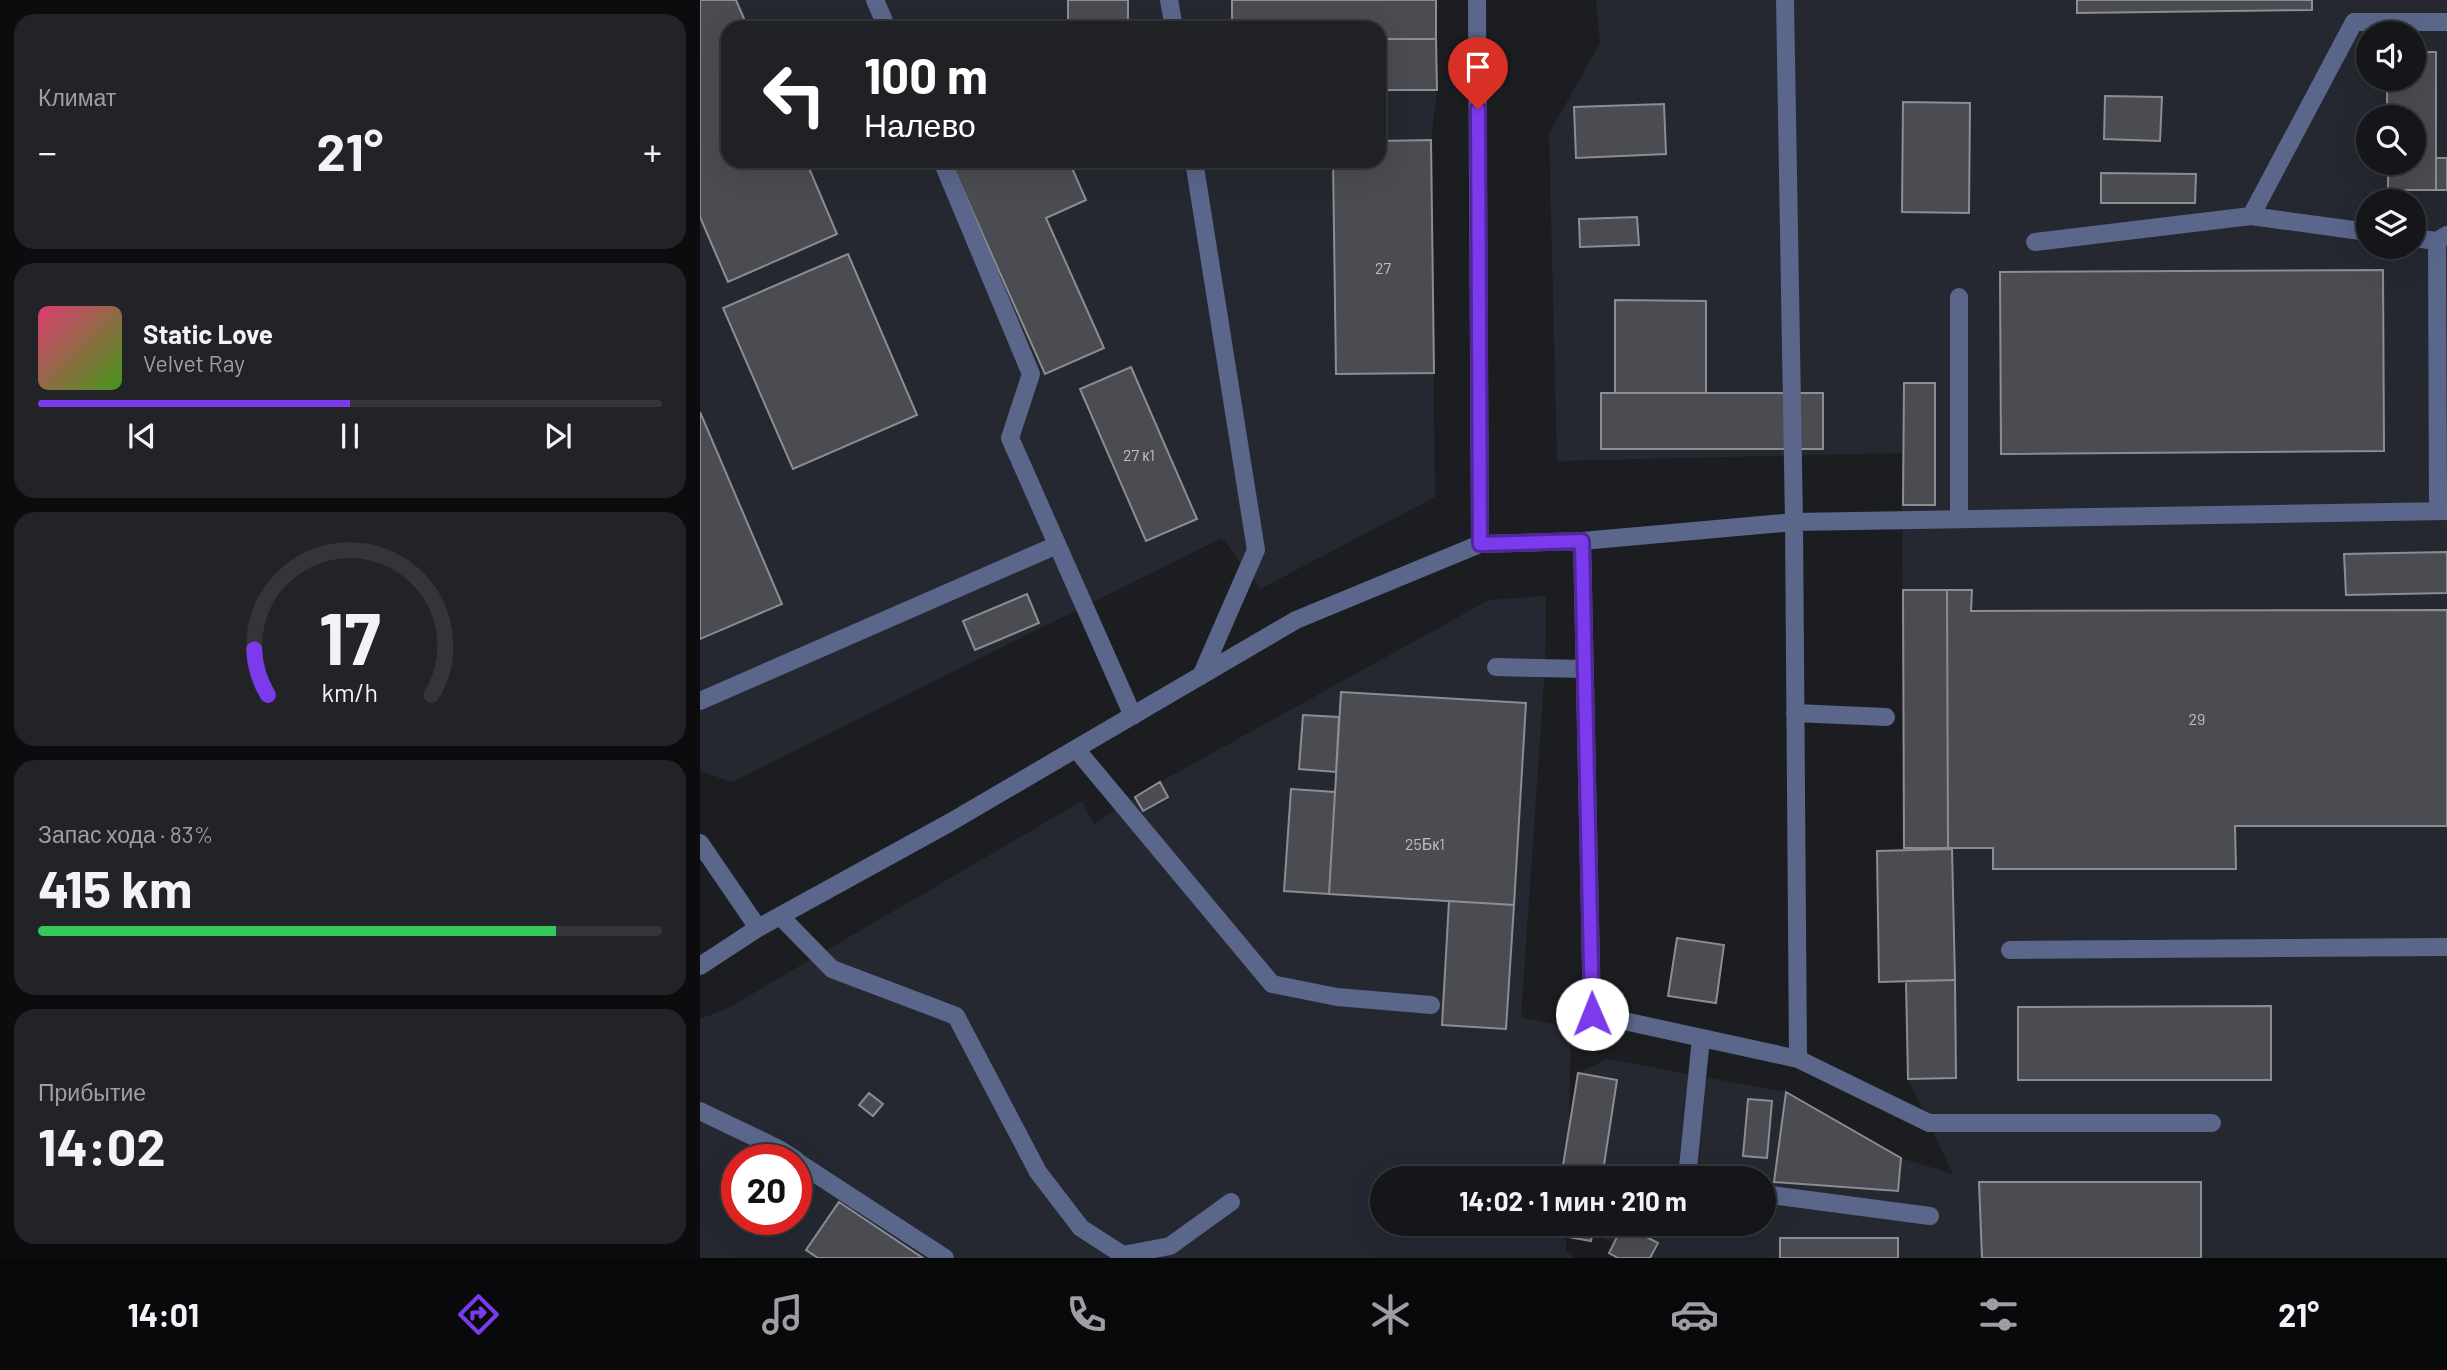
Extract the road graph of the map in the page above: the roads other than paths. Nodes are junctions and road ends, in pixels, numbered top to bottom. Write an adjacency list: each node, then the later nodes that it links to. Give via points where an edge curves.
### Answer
1 (875, 0): 5 (lane)
2 (1169, 0): 6 (lane)
3 (1477, 0): 19 (lane)
4 (1785, 0): 17 (lane)
5 (884, 21)
6 (1173, 21)
7 (2447, 22): 10 (lane, via 2354,22)
8 (945, 168): 20 (lane, via 1031,374 1010,438)
9 (1195, 168): 23 (lane, via 1256,550)
10 (2251, 216): 11 (lane); 13 (lane)
11 (2356, 230)
12 (2442, 238): 15 (lane)
13 (2035, 242)
14 (1959, 297): 16 (lane)
15 (2443, 511): 16 (lane)
16 (1959, 519): 17 (lane)
17 (1794, 522): 18 (lane); 25 (lane)
18 (1582, 541): 19 (lane); 22 (lane)
19 (1480, 544): 23 (lane, via 1296,620)
20 (1057, 545): 24 (lane); 26 (lane)
21 (1496, 667): 22 (lane)
22 (1585, 669): 36 (lane, via 1592,1014)
23 (1201, 676): 26 (lane)
24 (700, 701)
25 (1795, 713): 27 (lane); 37 (lane)
26 (1133, 716): 28 (lane)
27 (1886, 717)
28 (1076, 750): 30 (lane); 35 (lane, via 1272,984 1337,997)
29 (700, 843): 31 (lane)
30 (780, 916): 31 (lane); 44 (lane, via 832,969 956,1016 1038,1172 1081,1228 1123,1255 1170,1246)
31 (758, 928): 34 (lane)
32 (2447, 947): 33 (lane)
33 (2010, 950)
34 (700, 966)
35 (1431, 1005)
36 (1701, 1038): 37 (lane); 41 (lane)
37 (1798, 1059): 39 (lane, via 1929,1123)
38 (700, 1111): 40 (lane)
39 (2212, 1123)
40 (769, 1144)
41 (1688, 1166)
42 (812, 1170): 46 (lane)
43 (1776, 1196): 45 (lane)
44 (1231, 1202)
45 (1930, 1216)
46 (946, 1258)

